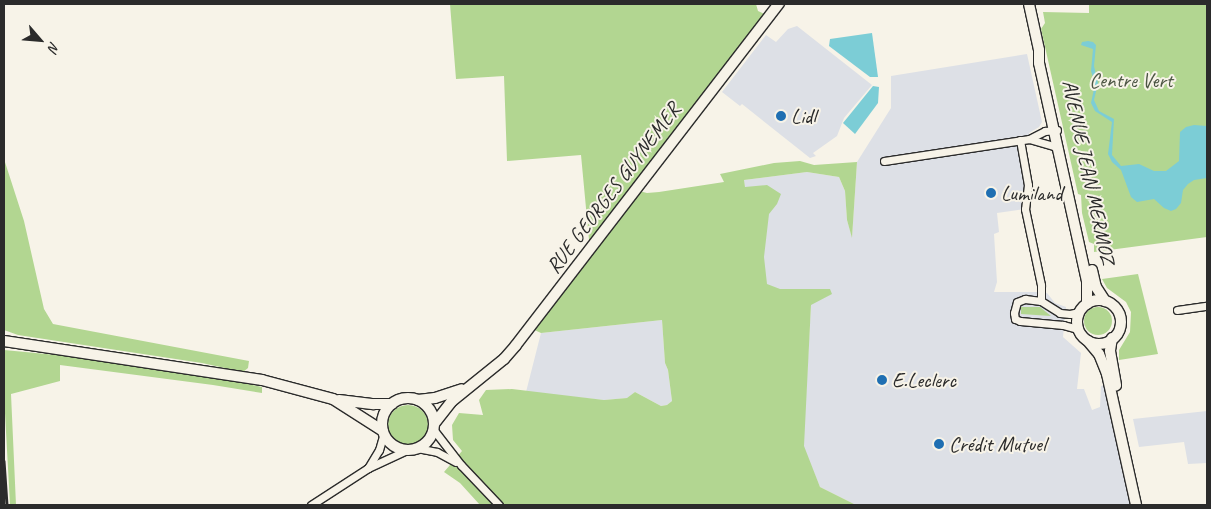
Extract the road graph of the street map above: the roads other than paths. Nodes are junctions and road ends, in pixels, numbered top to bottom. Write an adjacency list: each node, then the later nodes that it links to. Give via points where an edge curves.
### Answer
1 (780, 4): 19 (street, RUE GEORGES GUYNEMER, via 516,346)
2 (1029, 4): 3 (street, AVENUE JEAN MERMOZ)
3 (1039, 50): 4 (street, AVENUE JEAN MERMOZ); 7 (street, AVENUE JEAN MERMOZ, via 1045,60)
4 (1053, 129): 5 (street); 7 (street, AVENUE JEAN MERMOZ)
5 (1029, 139): 6 (street); 7 (street, via 1054,146)
6 (1020, 140): 8 (street); 9 (street, via 1028,185 1025,208 1041,285)
7 (1063, 154): 10 (street, AVENUE JEAN MERMOZ, via 1094,280); 11 (street, AVENUE JEAN MERMOZ, via 1087,282)
8 (884, 161)
9 (1041, 301): 14 (street, via 1060,313); 15 (street, via 1024,299 1016,302 1015,319)
10 (1105, 301): 11 (street); 16 (street, via 1113,305 1120,317 1118,331)
11 (1087, 304): 14 (street)
12 (1207, 306): 13 (street)
13 (1177, 310)
14 (1080, 312): 15 (street)
15 (1078, 329): 18 (street)
16 (1112, 338): 18 (street, via 1101,343); 31 (street, via 1113,371)
17 (4, 340): 20 (street, via 262,380)
18 (1088, 341): 30 (street, via 1099,354 1107,374)
19 (468, 388): 21 (street, RUE GEORGES GUYNEMER); 23 (street, RUE GEORGES GUYNEMER, via 452,401)
20 (333, 399): 22 (street); 24 (street)
21 (418, 400): 22 (street, via 404,398); 23 (street, via 429,410)
22 (392, 404): 24 (street, via 384,416)
23 (433, 427): 25 (street, via 428,440); 26 (street)
24 (384, 432): 25 (street, via 391,443); 27 (street, via 379,450)
25 (413, 448): 26 (street, via 437,452); 27 (street)
26 (461, 465): 29 (street)
27 (368, 468): 28 (street)
28 (310, 505)
29 (499, 505)
30 (1136, 505)
31 (1143, 505)

